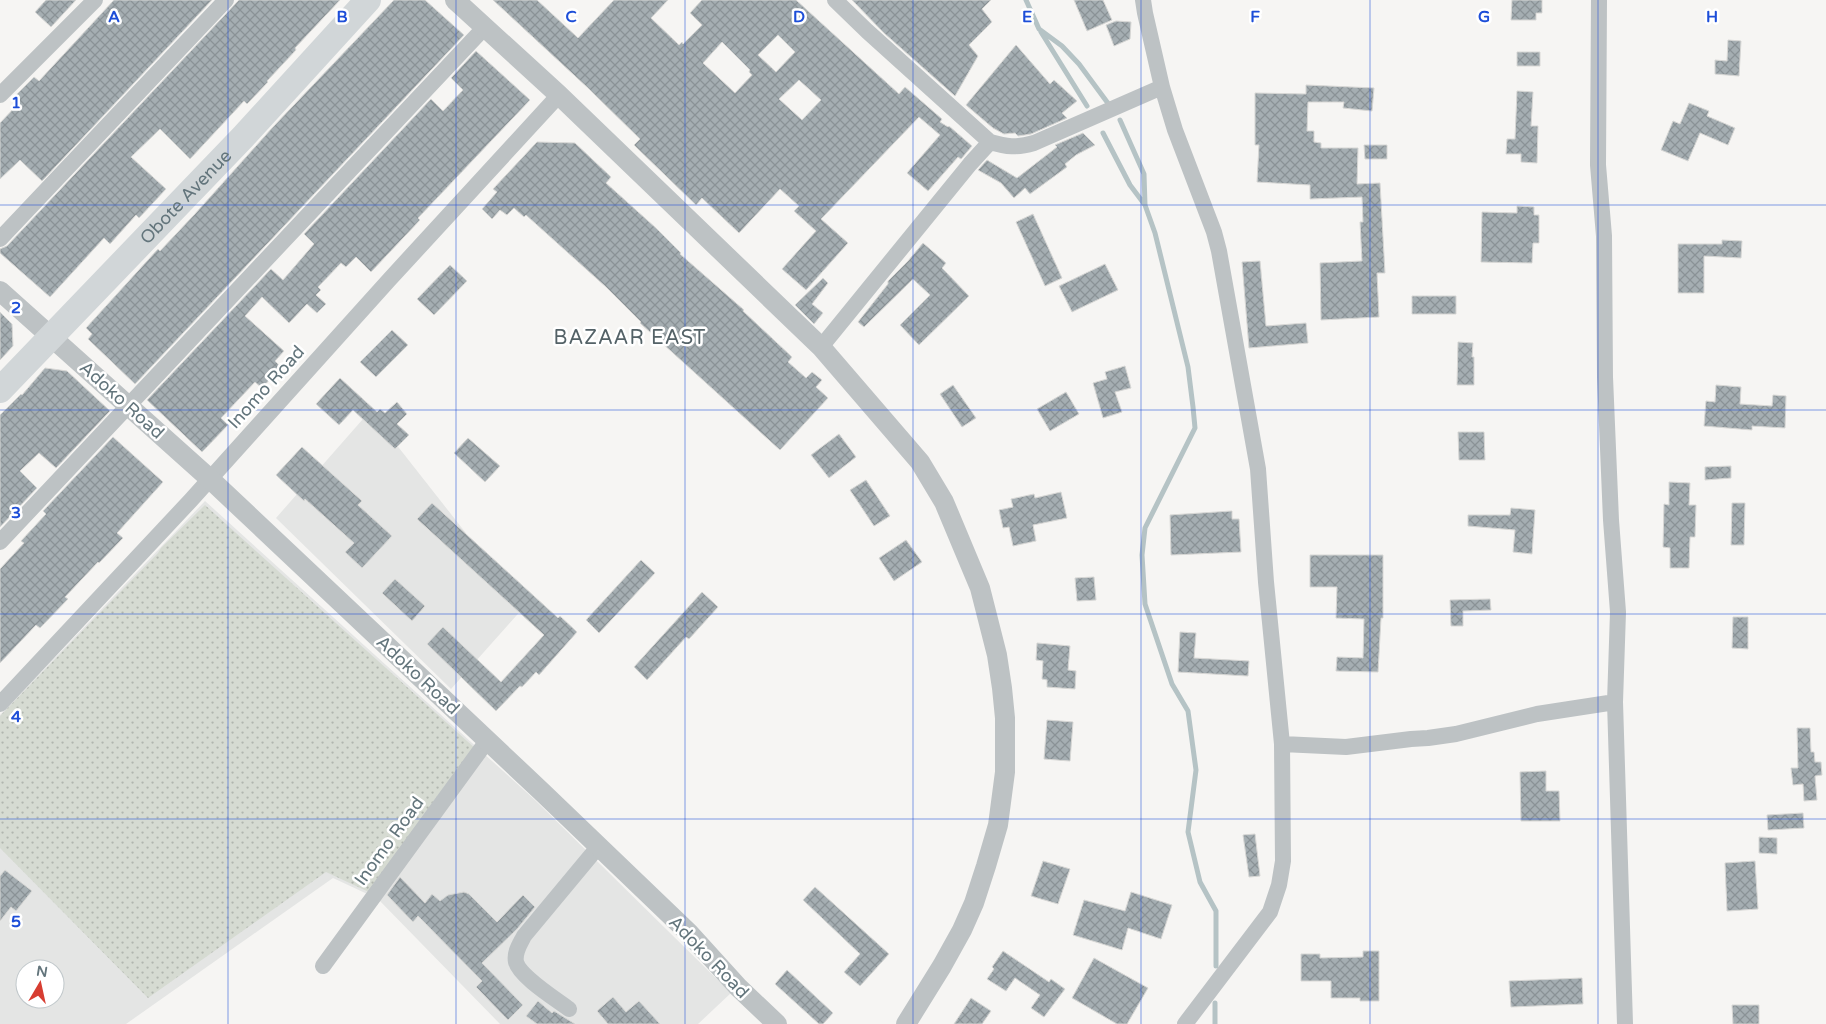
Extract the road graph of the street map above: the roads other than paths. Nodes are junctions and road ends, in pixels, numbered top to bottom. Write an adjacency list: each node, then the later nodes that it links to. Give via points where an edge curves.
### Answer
1 (95, 0): 10 (street)
2 (226, 0): 13 (street)
3 (368, 0): 15 (main road, Obote Avenue, via 242,137)
4 (455, 0): 8 (street)
5 (835, 0): 12 (street)
6 (1143, 0): 9 (street)
7 (1599, 0): 21 (street, via 1598,165 1604,236 1611,520 1618,612)
8 (485, 27): 11 (street); 18 (street)
9 (1162, 87): 12 (street, via 1020,148); 24 (street, via 1214,232 1221,261 1258,469)
10 (0, 95)
11 (559, 95): 16 (street); 19 (street, Inomo Road)
12 (990, 142): 16 (street)
13 (0, 239)
14 (0, 291): 15 (street, Adoko Road)
15 (51, 335): 17 (main road, Obote Avenue); 18 (street, Adoko Road)
16 (821, 347): 29 (street, via 920,462 944,502 980,588 1002,688 1005,772 992,847 962,930)
17 (0, 390)
18 (128, 406): 19 (street, Adoko Road); 20 (street)
19 (210, 479): 22 (street, Inomo Road); 23 (street, Adoko Road)
20 (0, 542)
21 (1615, 702): 24 (street, via 1537,714 1428,738 1346,747); 31 (street)
22 (0, 704)
23 (487, 741): 25 (street, Adoko Road); 26 (street, Inomo Road)
24 (1282, 744): 30 (street, via 1283,861 1270,912)
25 (598, 847): 27 (street, via 517,948 516,960 520,970); 28 (street, Adoko Road)
26 (323, 966)
27 (569, 1009)
28 (777, 1024)
29 (906, 1024)
30 (1185, 1024)
31 (1625, 1024)

